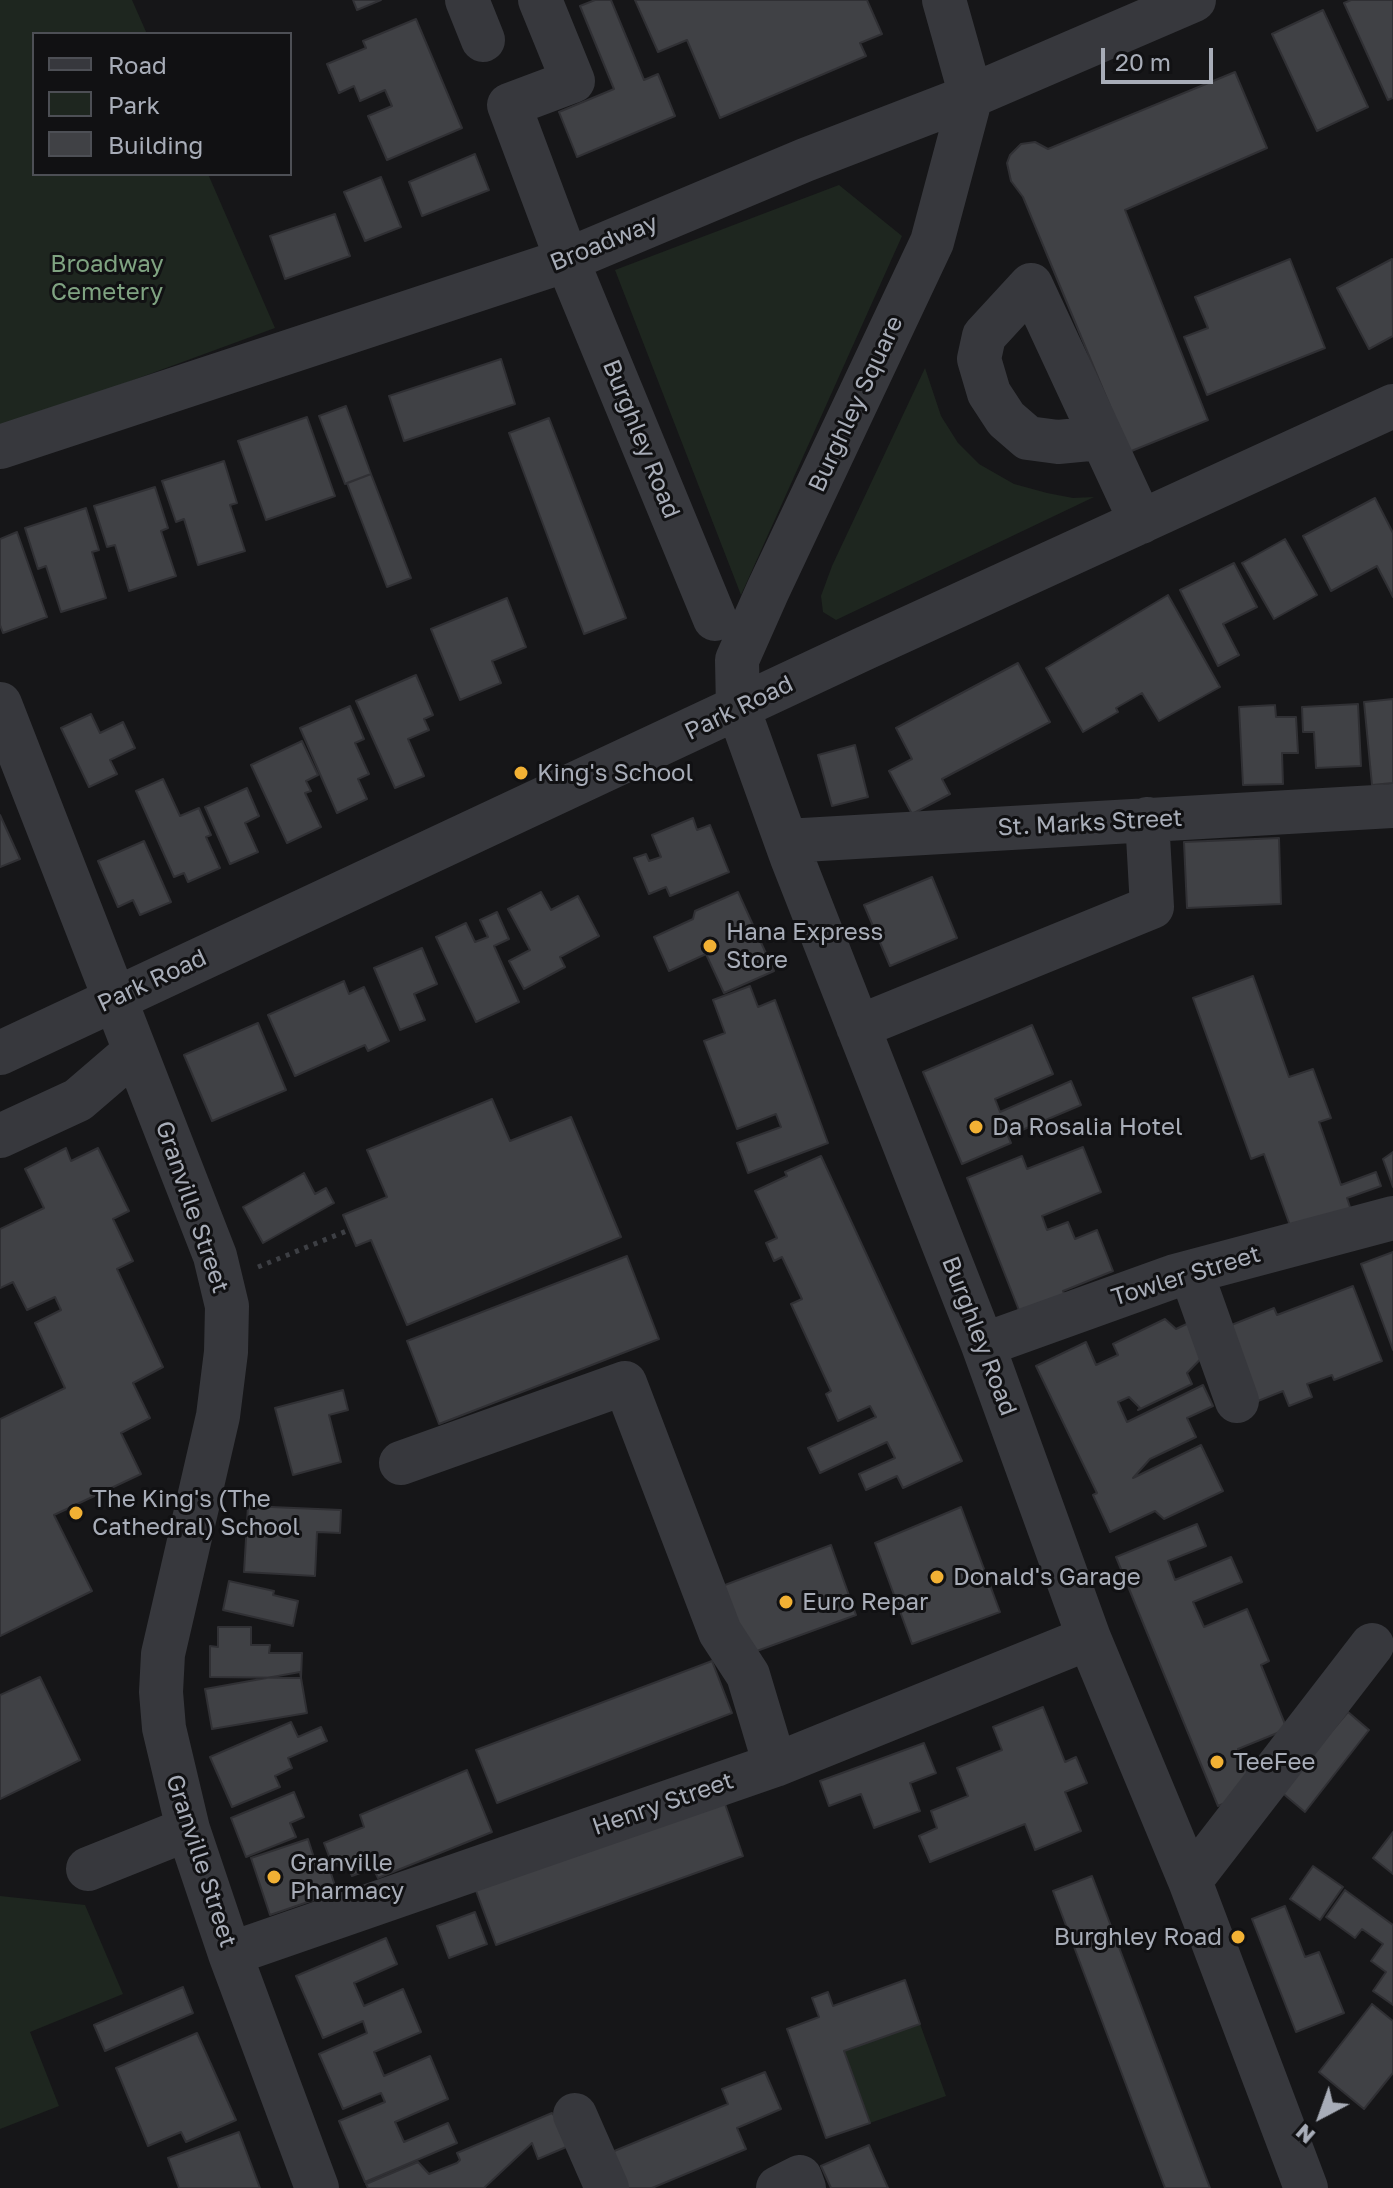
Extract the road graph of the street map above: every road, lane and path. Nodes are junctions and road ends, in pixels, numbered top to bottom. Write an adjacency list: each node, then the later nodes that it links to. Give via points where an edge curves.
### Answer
1 (467, 0): 5 (street)
2 (540, 0): 7 (street, Burghley Road, via 573,81 509,105)
3 (944, 0): 6 (street)
4 (1194, 0): 6 (street, Broadway)
5 (483, 40)
6 (971, 96): 7 (street, Broadway); 14 (street, Burghley Square, via 932,242 737,660)
7 (567, 260): 10 (street, Broadway); 12 (street, Burghley Road)
8 (1393, 406): 11 (street, Park Road)
9 (1100, 438): 11 (street)
10 (0, 447)
11 (1141, 522): 14 (street, Park Road)
12 (715, 619)
13 (0, 704): 18 (street, Granville Street)
14 (738, 708): 17 (street, Burghley Road); 18 (street, Park Road)
15 (1393, 806): 16 (street, St. Marks Street)
16 (1147, 819): 17 (street, St. Marks Street); 19 (street, via 1152,907)
17 (786, 841): 19 (street, Burghley Road)
18 (115, 999): 20 (street, Granville Street); 21 (street, Park Road)
19 (858, 1027): 27 (street, Burghley Road)
20 (135, 1051): 22 (street, via 78,1100); 33 (street, Granville Street, via 215,1256 227,1306 218,1416 163,1654 164,1728)
21 (0, 1053)
22 (0, 1136)
23 (1393, 1218): 26 (street, Towler Street)
24 (349, 1230): 25 (path)
25 (248, 1271)
26 (1191, 1272): 27 (street, Towler Street); 28 (street)
27 (983, 1345): 30 (street, Burghley Road)
28 (1237, 1401)
29 (401, 1463): 32 (street, via 625,1383 720,1632 748,1675)
30 (1089, 1638): 32 (street, Henry Street); 35 (street, Burghley Road)
31 (1372, 1645): 35 (street)
32 (775, 1765): 36 (street, Henry Street)
33 (188, 1829): 34 (street); 36 (street, Granville Street)
34 (88, 1869)
35 (1190, 1881): 42 (street, Burghley Road)
36 (230, 1954): 38 (street, Granville Street)
37 (575, 2115): 39 (street)
38 (317, 2188)
39 (607, 2188)
40 (778, 2188): 41 (street, via 800,2177)
41 (804, 2188)
42 (1306, 2188)

